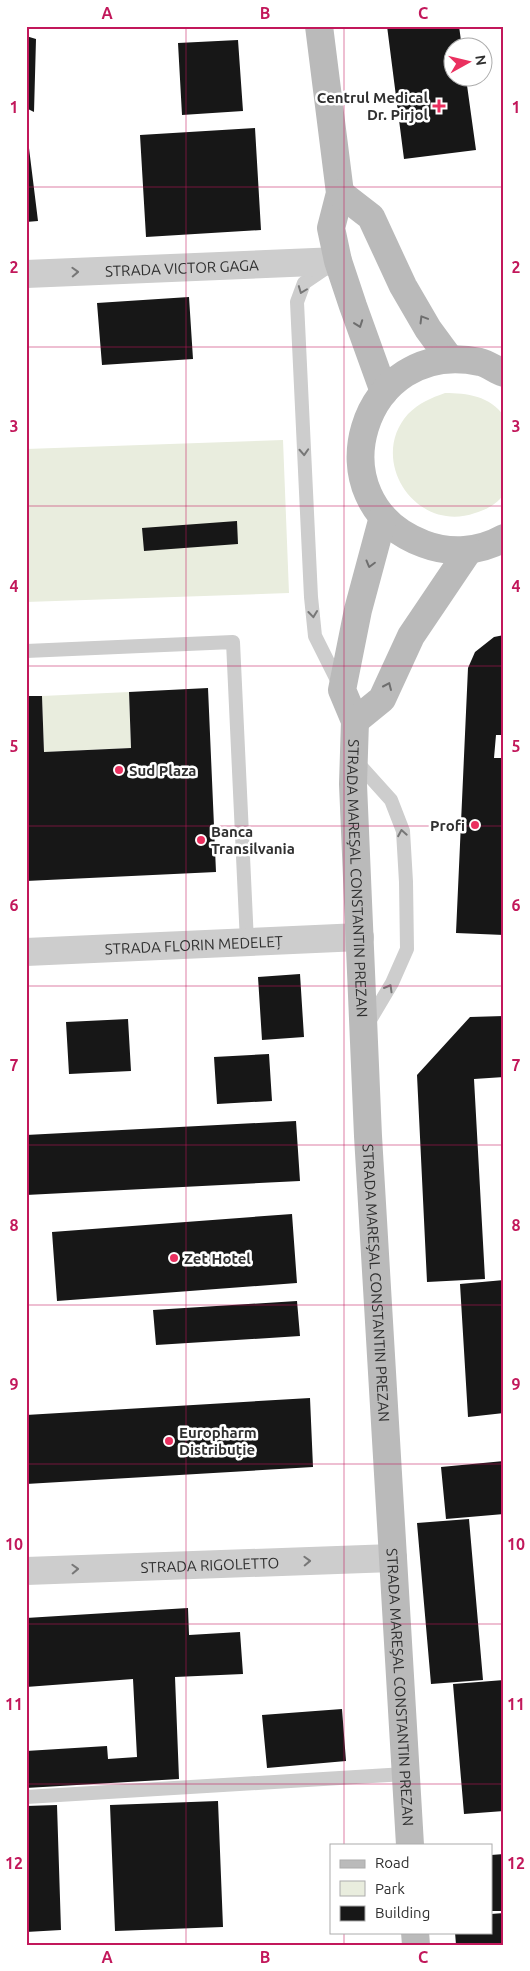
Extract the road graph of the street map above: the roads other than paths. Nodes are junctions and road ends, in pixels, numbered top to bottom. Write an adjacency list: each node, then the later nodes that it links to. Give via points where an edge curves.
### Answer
1 (319, 26): 2 (main road)
2 (340, 193): 3 (main road, via 331,228); 5 (main road, one-way to 2, via 404,286 371,217)
3 (338, 261): 4 (street, STRADA VICTOR GAGA, one-way to 3); 7 (main road, one-way to 7); 12 (lane, one-way to 12, via 304,283 297,302 315,636)
4 (26, 274)
5 (450, 359): 6 (main road, via 481,362); 7 (main road, via 425,364 403,375)
6 (504, 373)
7 (384, 392): 8 (main road, via 369,414 361,441 361,468 368,494)
8 (383, 518): 10 (main road, via 407,538 437,550); 12 (main road, one-way to 12, via 358,610)
9 (503, 539): 10 (main road)
10 (469, 550): 13 (main road, STRADA MAREȘAL CONSTANTIN PREZAN, one-way to 10, via 382,699 411,636)
11 (26, 652): 16 (lane, via 233,642)
12 (342, 690): 13 (main road, STRADA MAREȘAL CONSTANTIN PREZAN)
13 (355, 721): 14 (main road, STRADA MAREȘAL CONSTANTIN PREZAN)
14 (354, 758): 15 (main road, STRADA MAREȘAL CONSTANTIN PREZAN, via 352,784); 18 (lane, one-way to 14, via 392,983 407,949 406,882 403,831 391,800)
15 (360, 937): 16 (street, STRADA FLORIN MEDELEȚ); 18 (main road, STRADA MAREȘAL CONSTANTIN PREZAN)
16 (246, 942): 17 (street, STRADA FLORIN MEDELEȚ)
17 (26, 952)
18 (364, 1030): 19 (main road, STRADA MAREȘAL CONSTANTIN PREZAN)
19 (393, 1558): 20 (street, STRADA RIGOLETTO, one-way to 19); 21 (main road, STRADA MAREȘAL CONSTANTIN PREZAN)
20 (26, 1571)
21 (405, 1774): 22 (lane); 23 (main road, STRADA MAREȘAL CONSTANTIN PREZAN)
22 (26, 1797)
23 (410, 1844)

